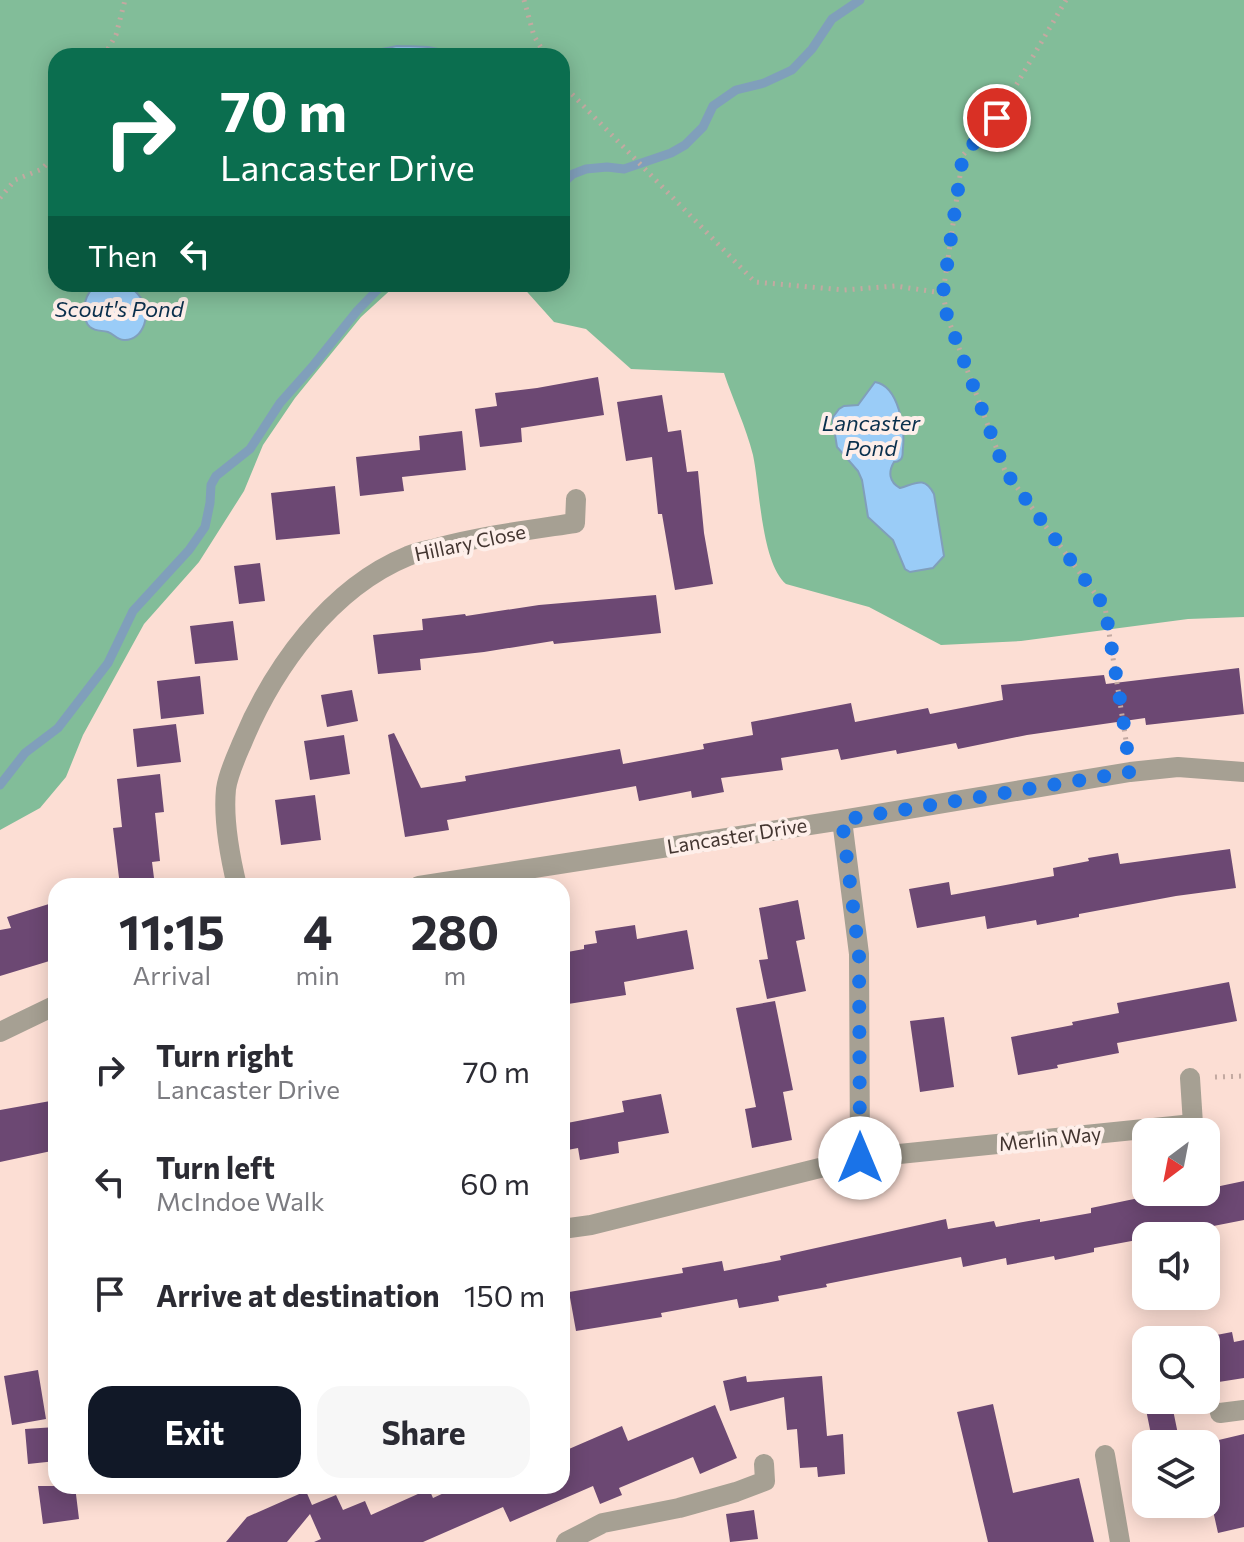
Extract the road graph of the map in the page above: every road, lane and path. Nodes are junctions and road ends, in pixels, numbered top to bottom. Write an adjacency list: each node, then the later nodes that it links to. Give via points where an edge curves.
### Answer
1 (125, 0): 4 (path)
2 (524, 0): 5 (path)
3 (1066, 0): 9 (path, via 997,118 963,155)
4 (109, 48)
5 (541, 48)
6 (570, 92): 9 (path, via 755,282 844,290 895,286)
7 (48, 163): 8 (path, via 15,180)
8 (0, 198)
9 (943, 293): 11 (path, via 1005,471 1105,607)
10 (576, 499): 14 (street, Hillary Close, via 575,523 460,541 409,555 367,576 329,610 284,663 234,760 226,788)
11 (1130, 772): 12 (street, Lancaster Drive, via 1178,767); 13 (street, Lancaster Drive)
12 (1244, 772)
13 (842, 820): 15 (street, Lancaster Drive); 19 (street, via 859,954)
14 (236, 878)
15 (470, 878)
16 (48, 1009): 17 (street)
17 (0, 1032)
18 (1190, 1078): 19 (street, Merlin Way, via 1193,1124)
19 (860, 1158): 20 (street, Merlin Way)
20 (570, 1228)
21 (1244, 1410): 22 (street)
22 (1220, 1413)
23 (1105, 1455): 26 (street)
24 (764, 1464): 25 (street, via 765,1481 679,1508 603,1523)
25 (566, 1542)
26 (1120, 1542)

